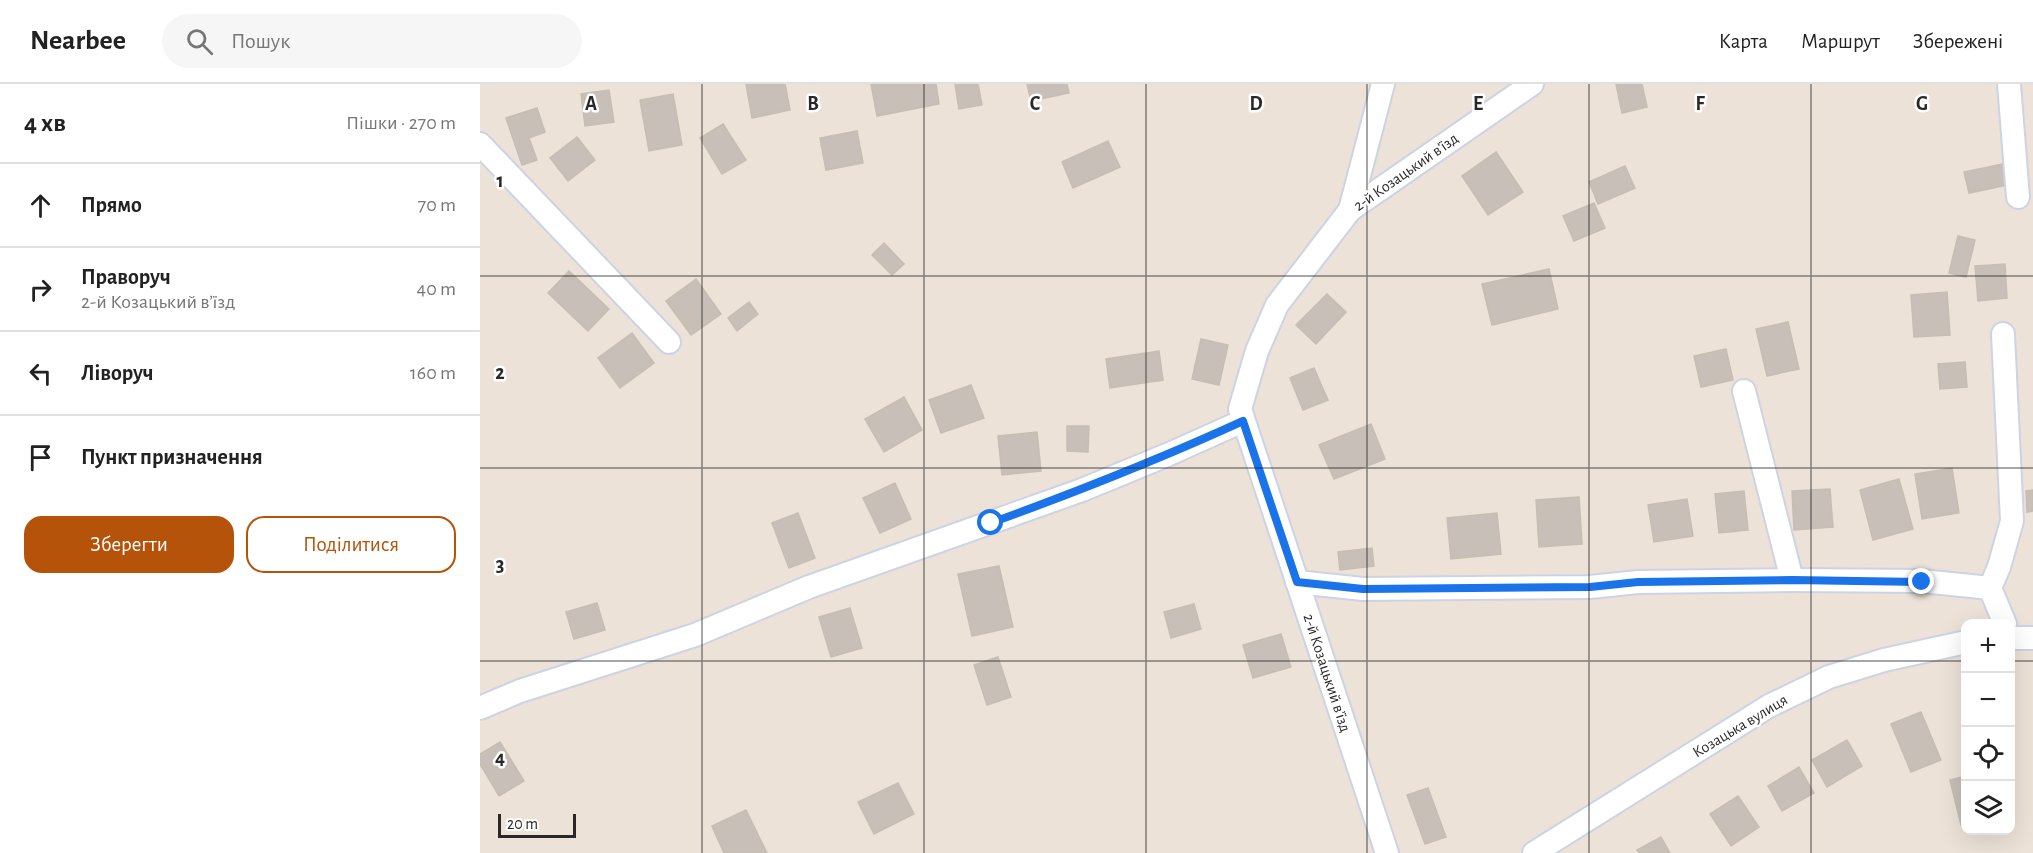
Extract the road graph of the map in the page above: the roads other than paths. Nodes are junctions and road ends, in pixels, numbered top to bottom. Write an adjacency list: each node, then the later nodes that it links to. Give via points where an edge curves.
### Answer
1 (1383, 84): 6 (street)
2 (1532, 84): 6 (street, 2-й Козацький в’їзд)
3 (2009, 84): 5 (street)
4 (480, 144): 8 (street)
5 (2018, 197)
6 (1350, 210): 10 (street, 2-й Козацький в’їзд, via 1277,305 1257,351 1240,409)
7 (2002, 334): 13 (street, via 2012,521)
8 (669, 342)
9 (1744, 391): 11 (street)
10 (1243, 421): 12 (street, 2-й Козацький в’їзд); 16 (street, via 1082,490 809,587 695,635 520,691)
11 (1792, 580): 12 (street, via 1363,589); 13 (street, via 1922,582)
12 (1297, 582): 17 (street, 2-й Козацький в’їзд)
13 (1990, 588): 14 (street)
14 (2006, 619)
15 (1961, 643): 18 (street, Козацька вулиця, via 1829,677 1769,706)
16 (480, 708)
17 (1387, 853)
18 (1534, 853)

